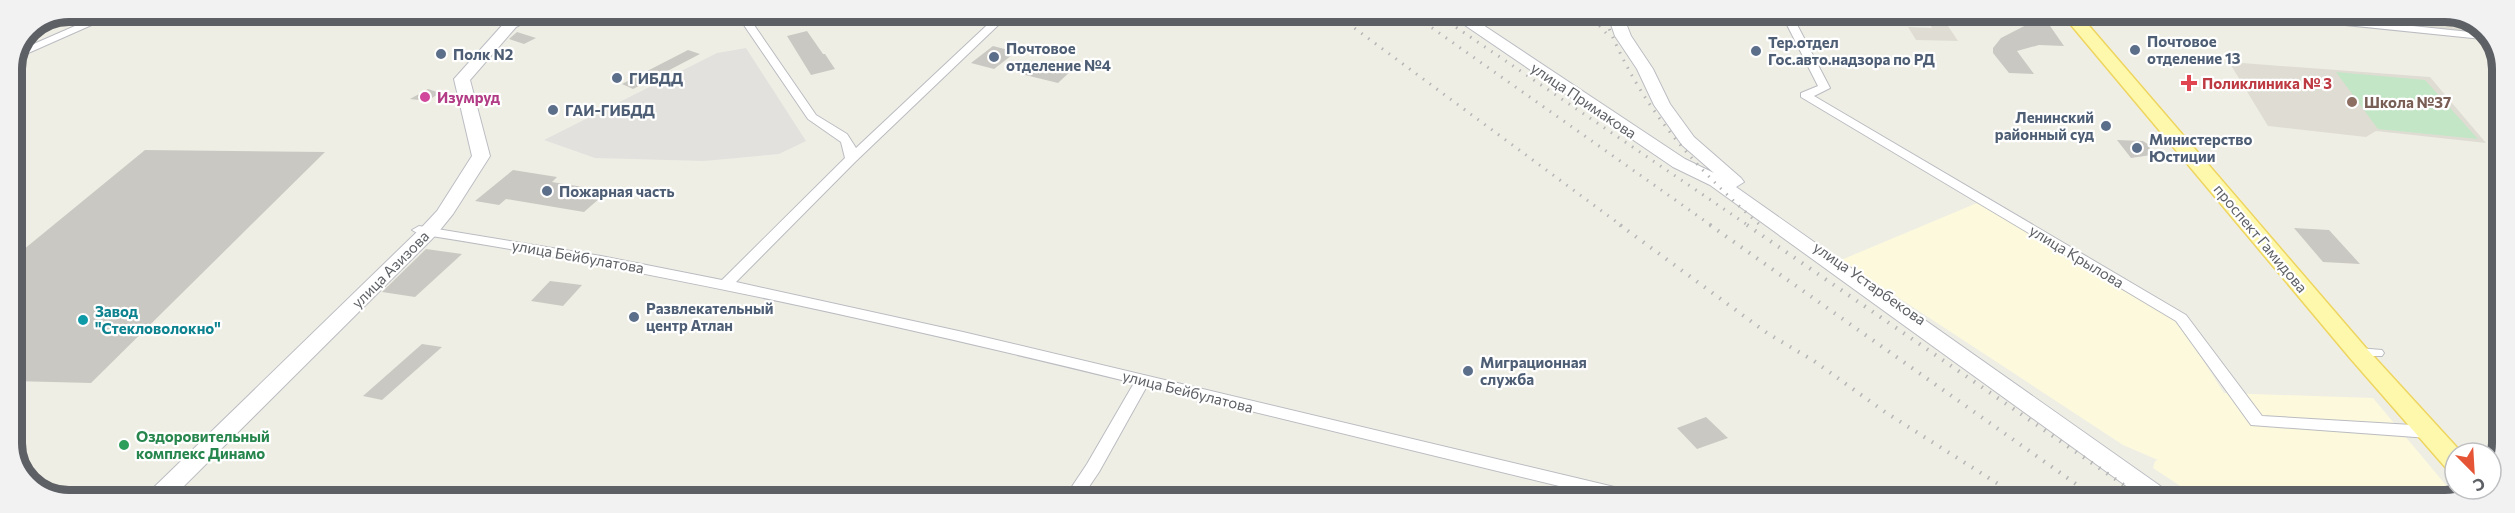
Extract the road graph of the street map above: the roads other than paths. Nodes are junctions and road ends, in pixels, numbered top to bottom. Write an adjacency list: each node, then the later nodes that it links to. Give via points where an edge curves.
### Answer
1 (93, 22): 15 (street)
2 (510, 22): 19 (main road, улица Азизова, via 457,76 455,82 472,153 468,167)
3 (516, 22): 19 (main road, улица Азизова, via 462,79 481,156 444,214)
4 (747, 22): 17 (street, via 819,124 847,139)
5 (996, 22): 17 (street)
6 (1468, 22): 18 (main road, улица Примакова, via 1679,163)
7 (1479, 22): 16 (main road, улица Примакова)
8 (1616, 22): 18 (main road, улица Устарбекова, via 1662,105)
9 (1616, 22): 16 (main road, via 1635,70)
10 (1791, 22): 23 (street, улица Крылова, via 1824,88 1805,95 2181,318 2257,421)
11 (2077, 22): 21 (main road, проспект Гамидова)
12 (2089, 22): 21 (main road, проспект Гамидова)
13 (2345, 22): 14 (street)
14 (2479, 36)
15 (26, 52)
16 (1692, 158): 18 (main road)
17 (851, 159): 20 (street)
18 (1712, 176): 30 (main road); 31 (main road, улица Устарбекова)
19 (424, 230): 20 (street, улица Бейбулатова); 26 (main road, улица Азизова, via 344,303 264,387); 27 (main road, улица Азизова, via 332,328)
20 (727, 283): 22 (street, улица Бейбулатова)
21 (2368, 353): 23 (main road, проспект Гамидова); 24 (main road, проспект Гамидова)
22 (1143, 380): 28 (street); 29 (street, улица Бейбулатова)
23 (2429, 432): 25 (main road, проспект Гамидова)
24 (2454, 441)
25 (2443, 448)
26 (156, 490)
27 (165, 490)
28 (1078, 490)
29 (1602, 490)
30 (2150, 490)
31 (2165, 490)

